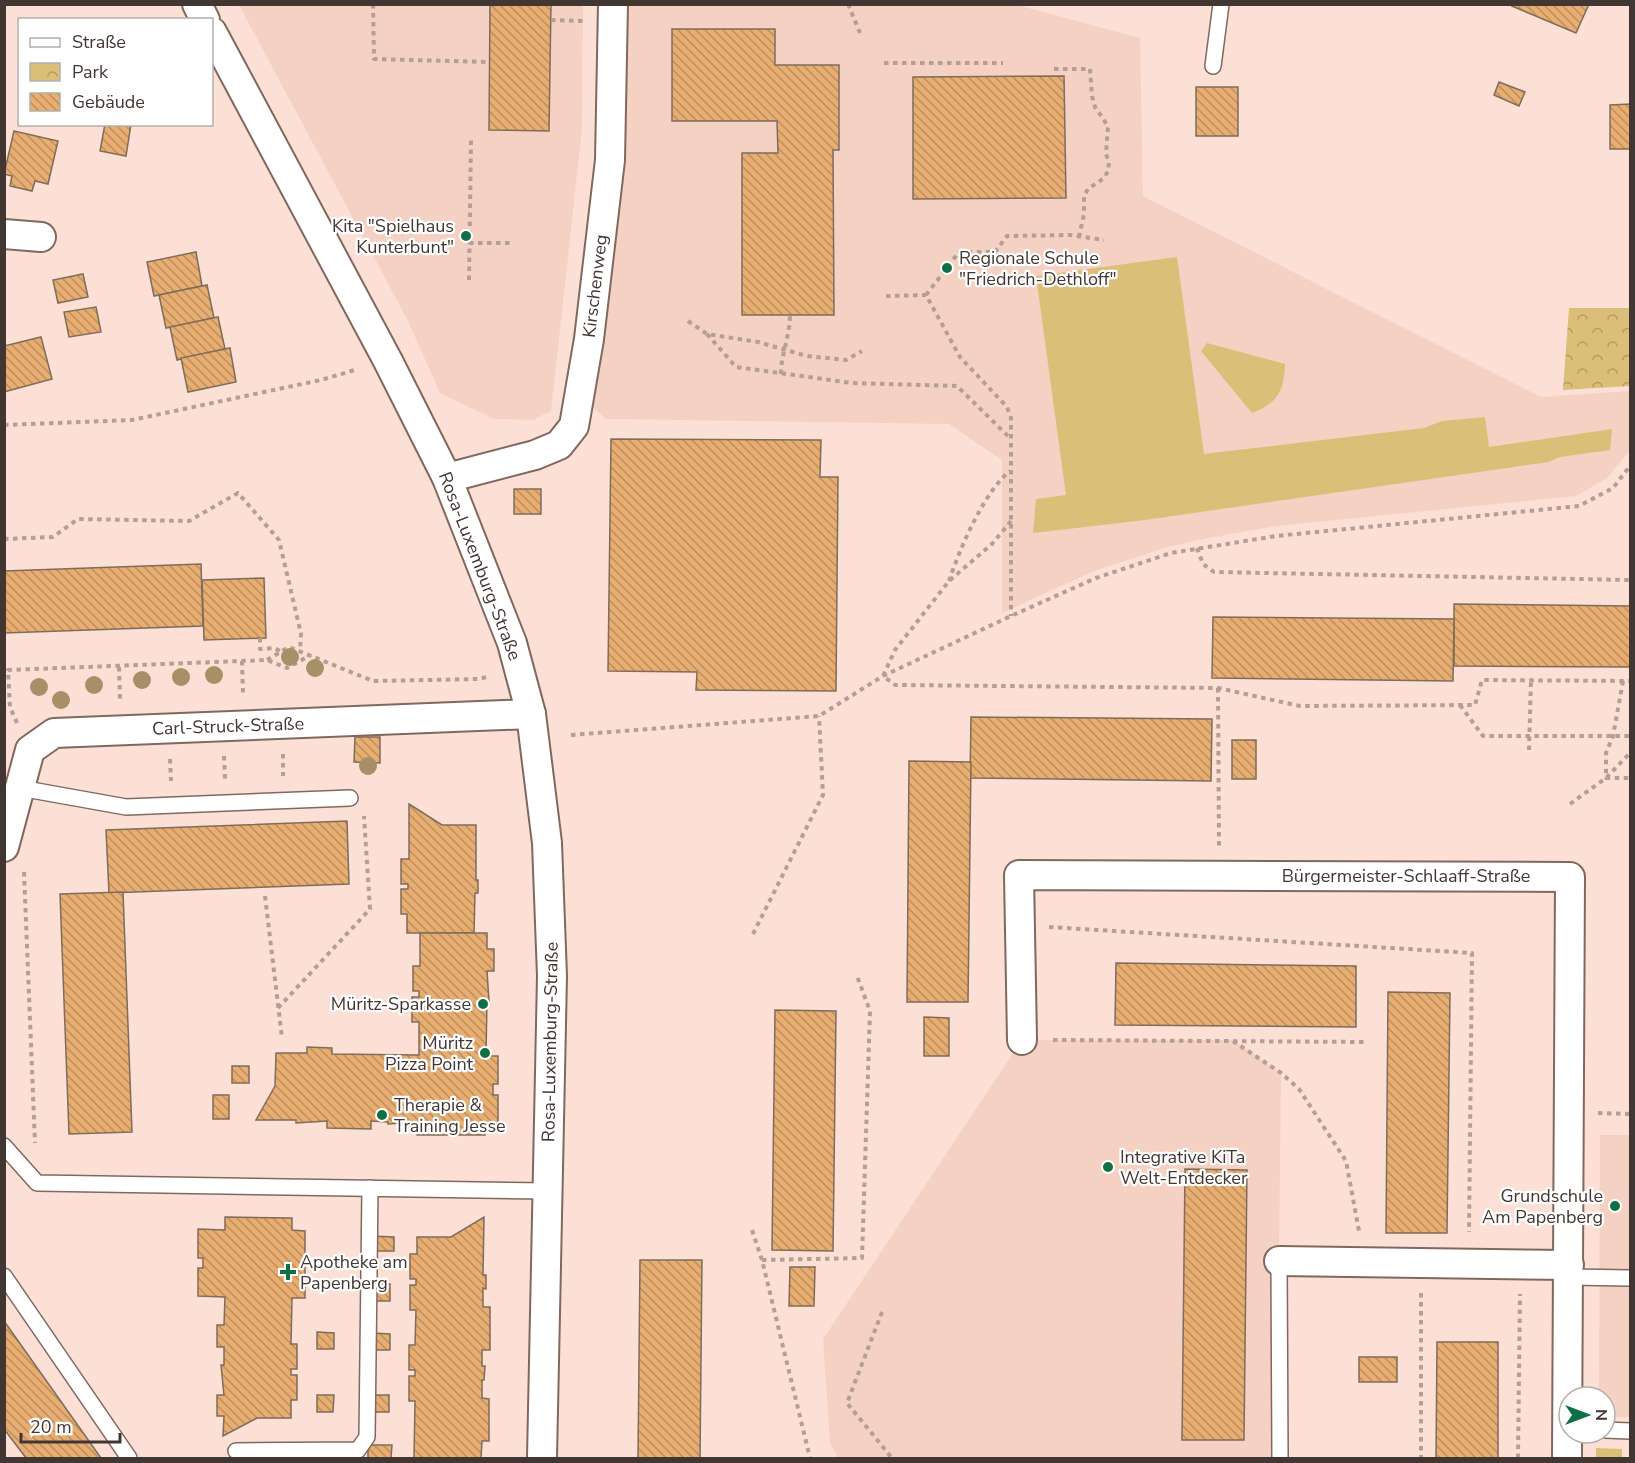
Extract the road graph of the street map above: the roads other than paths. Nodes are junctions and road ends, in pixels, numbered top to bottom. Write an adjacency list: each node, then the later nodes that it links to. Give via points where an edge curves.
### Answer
1 (197, 4): 4 (street)
2 (613, 4): 9 (street, Kirschenweg, via 610,160 589,339 573,426 559,446)
3 (1221, 4): 6 (lane)
4 (204, 18)
5 (213, 34): 9 (street, Rosa-Luxemburg-Straße)
6 (1213, 66)
7 (4, 234): 8 (street)
8 (41, 237)
9 (447, 478): 10 (street, Rosa-Luxemburg-Straße, via 512,643)
10 (531, 714): 11 (street, Carl-Struck-Straße, via 54,734 30,750); 17 (street, Rosa-Luxemburg-Straße, via 548,843 552,976)
11 (20, 788): 12 (lane, via 126,807); 13 (street)
12 (350, 798)
13 (4, 848)
14 (1022, 1040): 19 (street, Bürgermeister-Schlaaff-Straße, via 1019,875 1570,877)
15 (4, 1146): 16 (lane, via 37,1183)
16 (370, 1188): 17 (lane); 23 (lane, via 367,1437 358,1450)
17 (548, 1191): 25 (street, Rosa-Luxemburg-Straße)
18 (1279, 1261): 19 (street, via 1521,1263); 26 (lane)
19 (1569, 1271): 21 (lane); 22 (street, Bürgermeister-Schlaaff-Straße)
20 (4, 1276): 24 (lane)
21 (1630, 1278)
22 (1568, 1385)
23 (236, 1451)
24 (129, 1458)
25 (542, 1458)
26 (1280, 1458)

